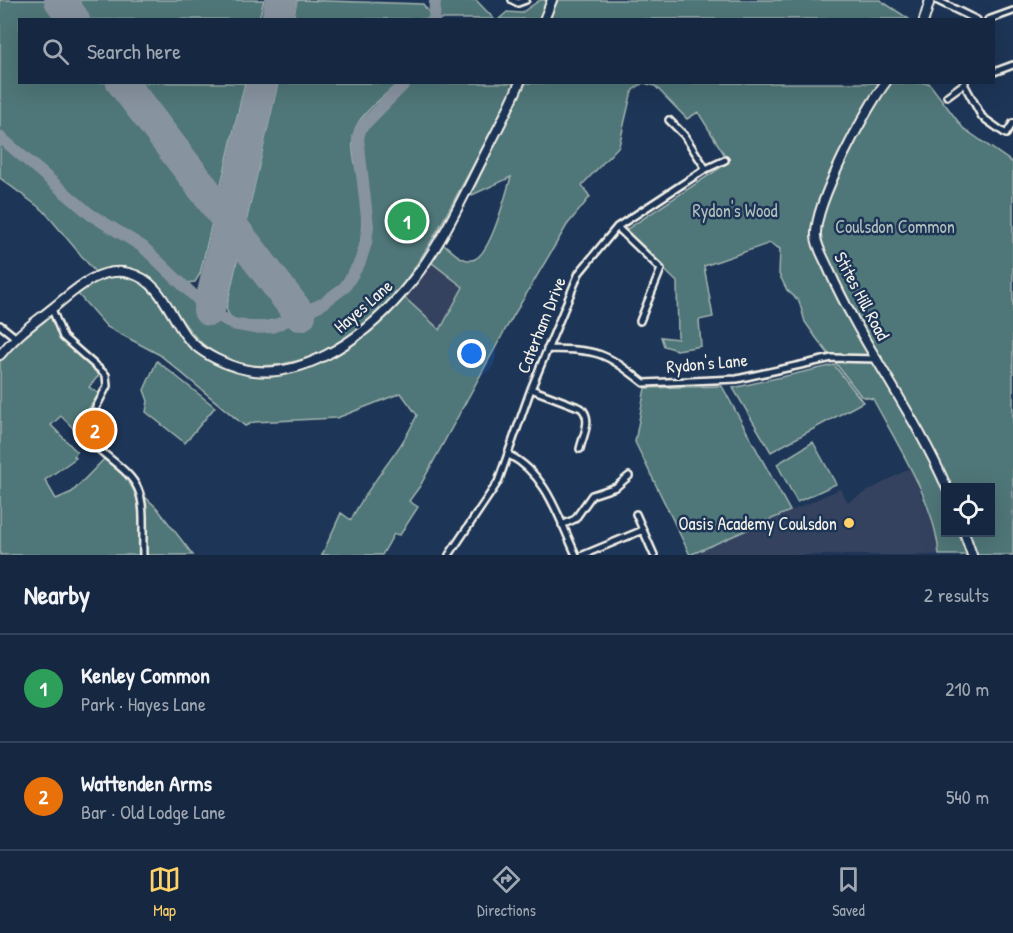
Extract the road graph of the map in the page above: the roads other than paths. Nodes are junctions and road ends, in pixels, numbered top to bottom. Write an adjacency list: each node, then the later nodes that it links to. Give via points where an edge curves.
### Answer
1 (512, 0): 2 (street)
2 (526, 0)
3 (552, 0): 9 (street)
4 (930, 0): 10 (street)
5 (936, 0): 7 (street)
6 (952, 0): 7 (street)
7 (945, 5): 11 (street)
8 (1013, 11): 12 (street)
9 (545, 18)
10 (925, 18)
11 (973, 18)
12 (994, 18)
13 (1013, 65): 14 (street)
14 (995, 71)
15 (519, 84): 25 (street, Hayes Lane, via 428,260 403,292 362,332 320,358 283,370 246,370 230,365 199,348 186,336 153,286 130,273 104,274 88,280)
16 (885, 84): 31 (street, Stites Hill Road, via 835,175 822,206 816,236 834,280)
17 (964, 84): 19 (street)
18 (966, 84): 21 (street, via 982,117 1006,134)
19 (947, 96)
20 (669, 120): 23 (street, via 684,135)
21 (1013, 123)
22 (725, 160): 23 (street, Caterham Drive)
23 (706, 170): 24 (street, Caterham Drive)
24 (617, 227): 26 (street, via 661,269); 29 (street, Caterham Drive, via 579,273)
25 (52, 309): 28 (street, Hayes Lane); 41 (street, via 63,337 106,375 107,386 85,429 90,441 128,472 138,489)
26 (640, 321)
27 (0, 325): 28 (street)
28 (15, 338): 30 (street, Hayes Lane)
29 (547, 349): 31 (street, Rydon's Lane, via 598,352 617,361 644,383 737,379 832,358); 32 (street, Caterham Drive)
30 (0, 355)
31 (878, 359): 36 (street, Stites Hill Road)
32 (531, 389): 33 (street, via 586,413 588,420); 34 (street, Caterham Drive)
33 (579, 449)
34 (509, 455): 38 (street, via 526,465 544,487); 42 (street, Caterham Drive, via 486,502)
35 (629, 476): 38 (street, via 616,487 591,495 575,519)
36 (944, 483)
37 (636, 514): 39 (street)
38 (562, 525): 43 (street)
39 (643, 530): 44 (street); 45 (street)
40 (966, 537): 46 (street)
41 (143, 555)
42 (448, 555)
43 (576, 555)
44 (583, 555)
45 (654, 555)
46 (972, 555)

